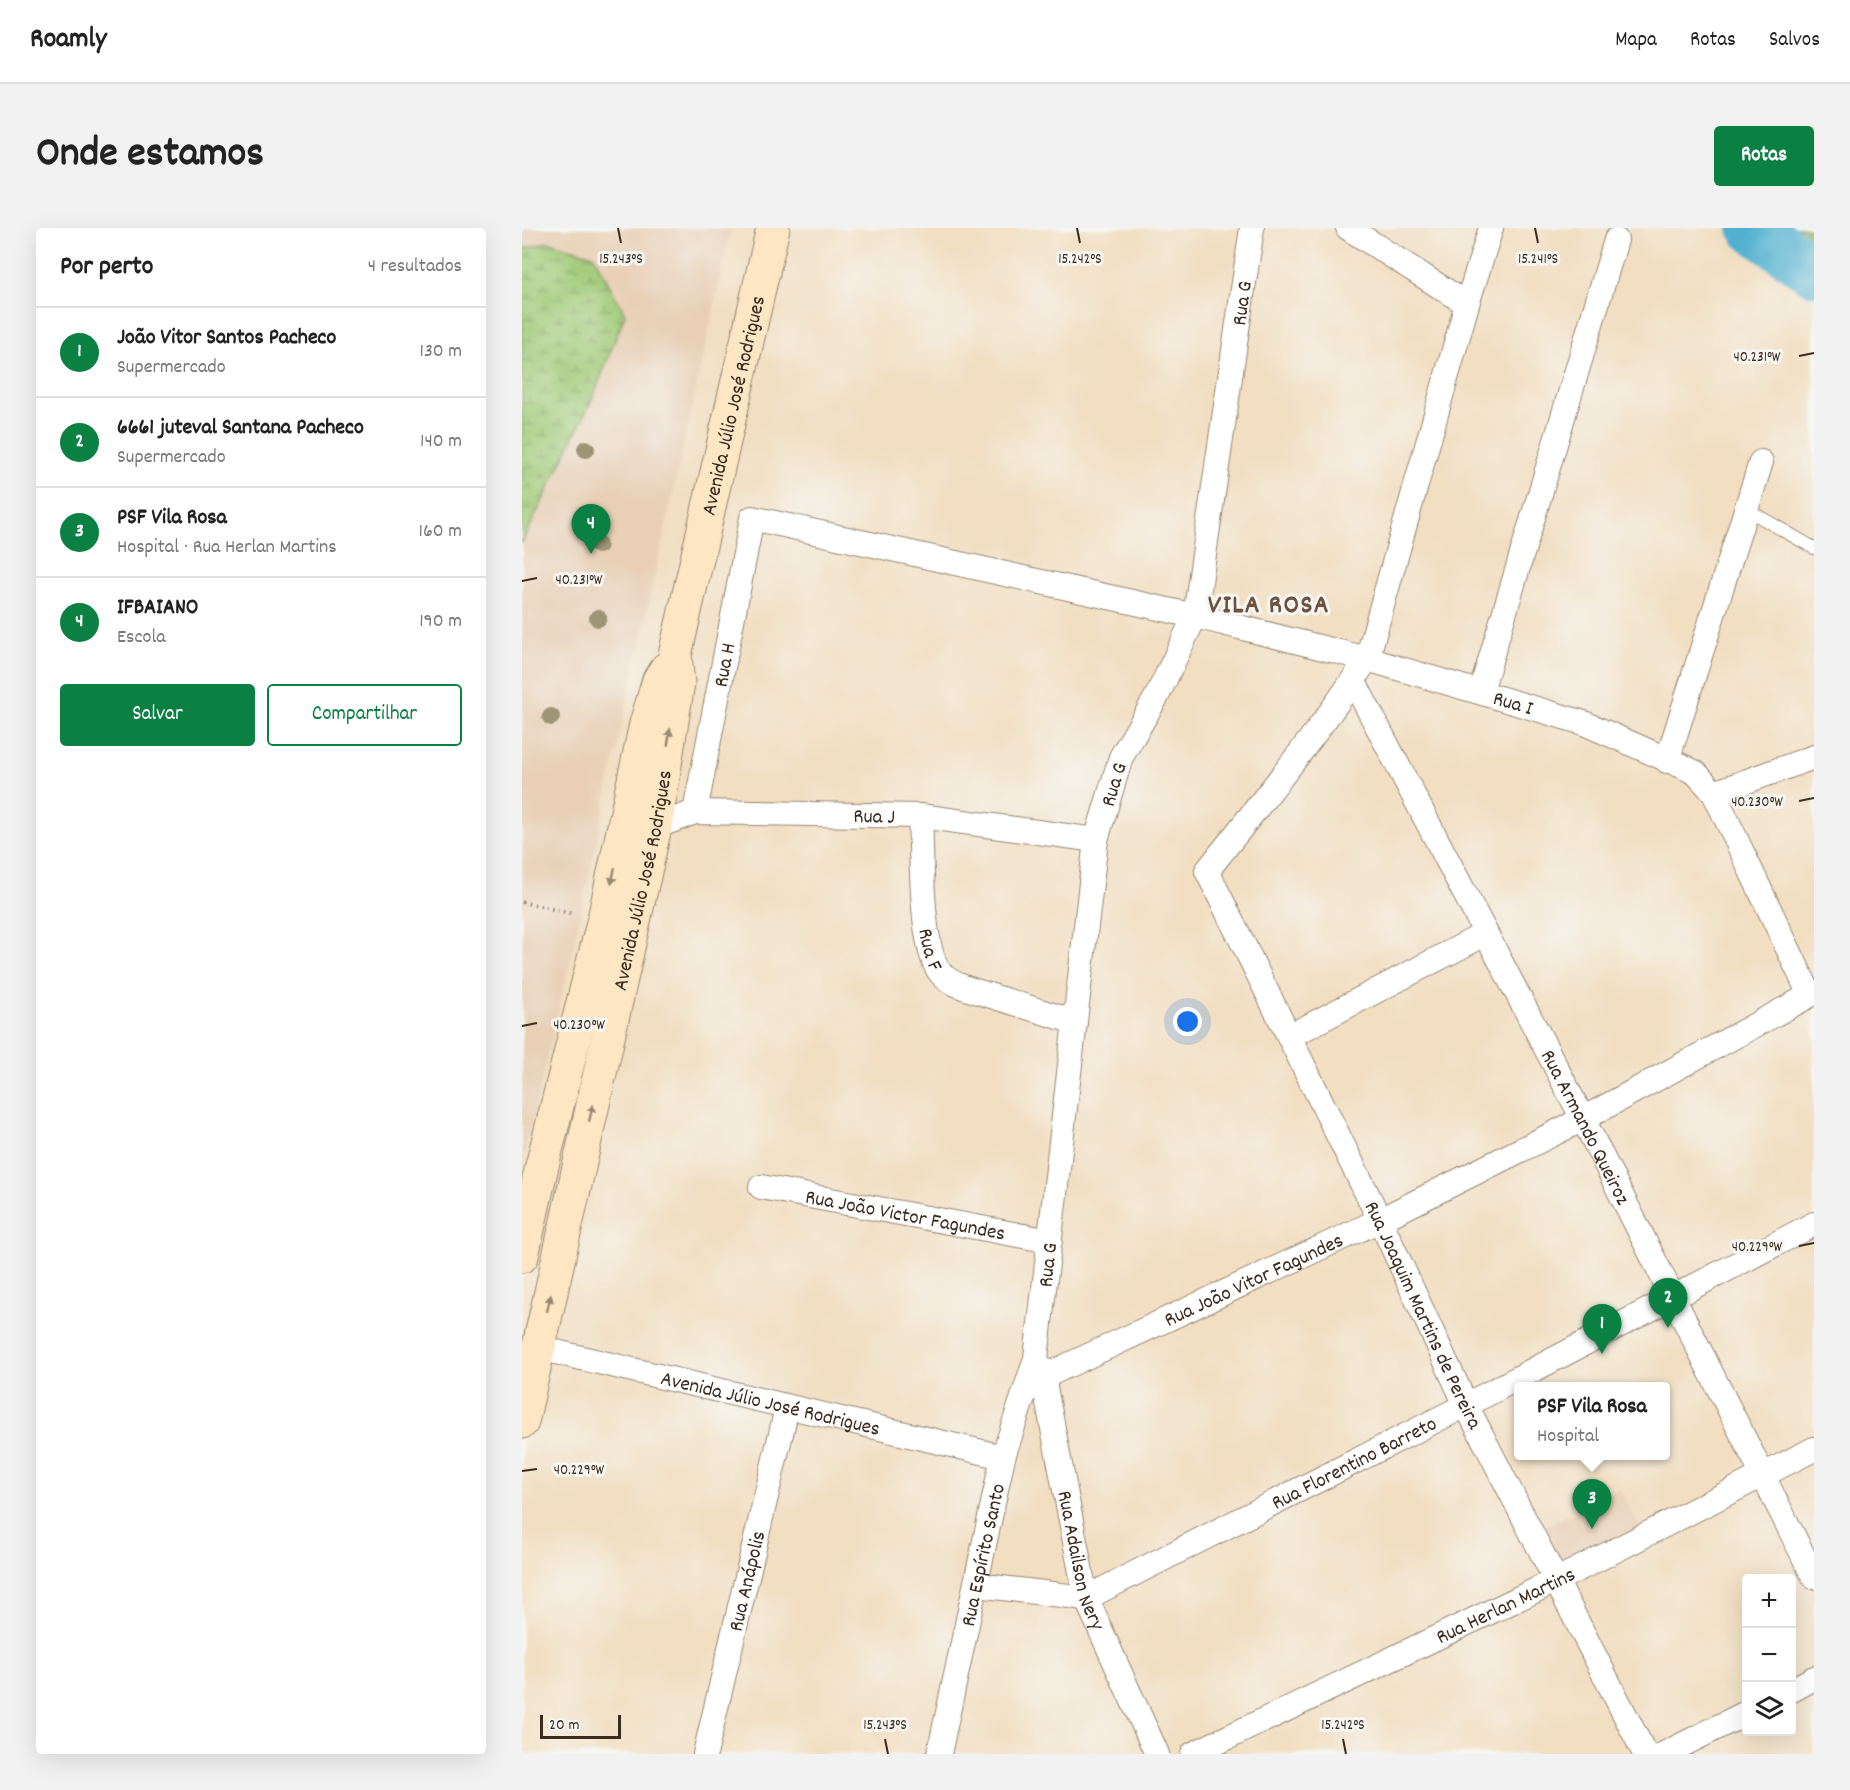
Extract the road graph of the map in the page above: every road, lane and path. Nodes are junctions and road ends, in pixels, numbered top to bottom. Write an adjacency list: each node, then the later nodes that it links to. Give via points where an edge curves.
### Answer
1 (773, 228): 12 (main road, Avenida Júlio José Rodrigues)
2 (1252, 228): 11 (street, Rua G)
3 (1348, 228): 6 (street)
4 (1491, 228): 6 (street)
5 (1616, 240): 15 (street)
6 (1467, 303): 13 (street)
7 (1761, 462): 8 (street)
8 (1746, 509): 10 (lane); 17 (street)
9 (752, 518): 11 (street, Rua I); 19 (street, Rua H)
10 (1814, 548)
11 (1195, 616): 13 (street, Rua I); 22 (street, Rua G, via 1157,696 1121,758)
12 (675, 655): 21 (main road, Avenida Júlio José Rodrigues, one-way to 12, via 678,683); 24 (main road, Avenida Júlio José Rodrigues, one-way to 24, via 659,680 646,724)
13 (1366, 659): 14 (street); 15 (street, Rua I)
14 (1353, 680): 25 (street, Rua Armando Queiroz); 28 (street, Rua Joaquim Martins de Pereira, via 1207,872)
15 (1481, 691): 17 (street, Rua I, via 1584,723)
16 (1814, 757): 18 (street)
17 (1667, 761): 18 (street, Rua I, via 1696,773)
18 (1714, 793): 26 (street, Rua I)
19 (695, 812): 20 (street, Rua J); 21 (street, Rua J)
20 (920, 816): 22 (street, Rua J); 27 (street, Rua F, via 926,929 939,971 948,981 966,988)
21 (655, 827): 36 (main road, Avenida Júlio José Rodrigues, one-way to 21)
22 (1096, 840): 27 (street, Rua G)
23 (522, 902): 24 (path)
24 (604, 919): 34 (main road, Avenida Júlio José Rodrigues)
25 (1485, 934): 28 (street); 29 (street, Rua Armando Queiroz)
26 (1812, 994): 29 (street, Rua João Vitor Fagundes)
27 (1075, 1022): 33 (street, Rua G)
28 (1290, 1036): 31 (street, Rua Joaquim Martins de Pereira)
29 (1584, 1119): 31 (street, Rua João Vitor Fagundes); 35 (street, Rua Armando Queiroz)
30 (761, 1187): 33 (street, Rua João Victor Fagundes)
31 (1380, 1220): 37 (street, Rua João Vitor Fagundes); 38 (street, Rua Joaquim Martins de Pereira)
32 (1814, 1224): 35 (street, Rua Florentino Barreto)
33 (1050, 1241): 37 (street, Rua G)
34 (522, 1256)
35 (1672, 1296): 38 (street, Rua Florentino Barreto); 43 (street, Rua Armando Queiroz)
36 (539, 1348): 39 (street, Avenida Júlio José Rodrigues); 40 (main road, Avenida Júlio José Rodrigues)
37 (1040, 1367): 42 (street, Rua Espírito Santo); 47 (street, Rua Adailson Nery)
38 (1466, 1405): 45 (street, Rua Joaquim Martins de Pereira); 47 (street, Rua Florentino Barreto)
39 (787, 1408): 42 (street, Avenida Júlio José Rodrigues); 51 (street, Rua Anápolis)
40 (522, 1422)
41 (1814, 1449): 43 (street, Rua Herlan Martins)
42 (1003, 1457): 46 (street, Rua Espírito Santo)
43 (1763, 1475): 44 (street, Rua Armando Queiroz); 45 (street, Rua Herlan Martins)
44 (1814, 1576)
45 (1555, 1581): 54 (street, Rua Herlan Martins); 55 (street, Rua Joaquim Martins de Pereira)
46 (977, 1585): 47 (street); 52 (street, Rua Espírito Santo)
47 (1086, 1598): 53 (street, Rua Adailson Nery)
48 (1814, 1678): 49 (street)
49 (1796, 1687)
50 (1742, 1715): 56 (street)
51 (705, 1754)
52 (939, 1754)
53 (1157, 1754)
54 (1193, 1754)
55 (1645, 1754)
56 (1664, 1754)

